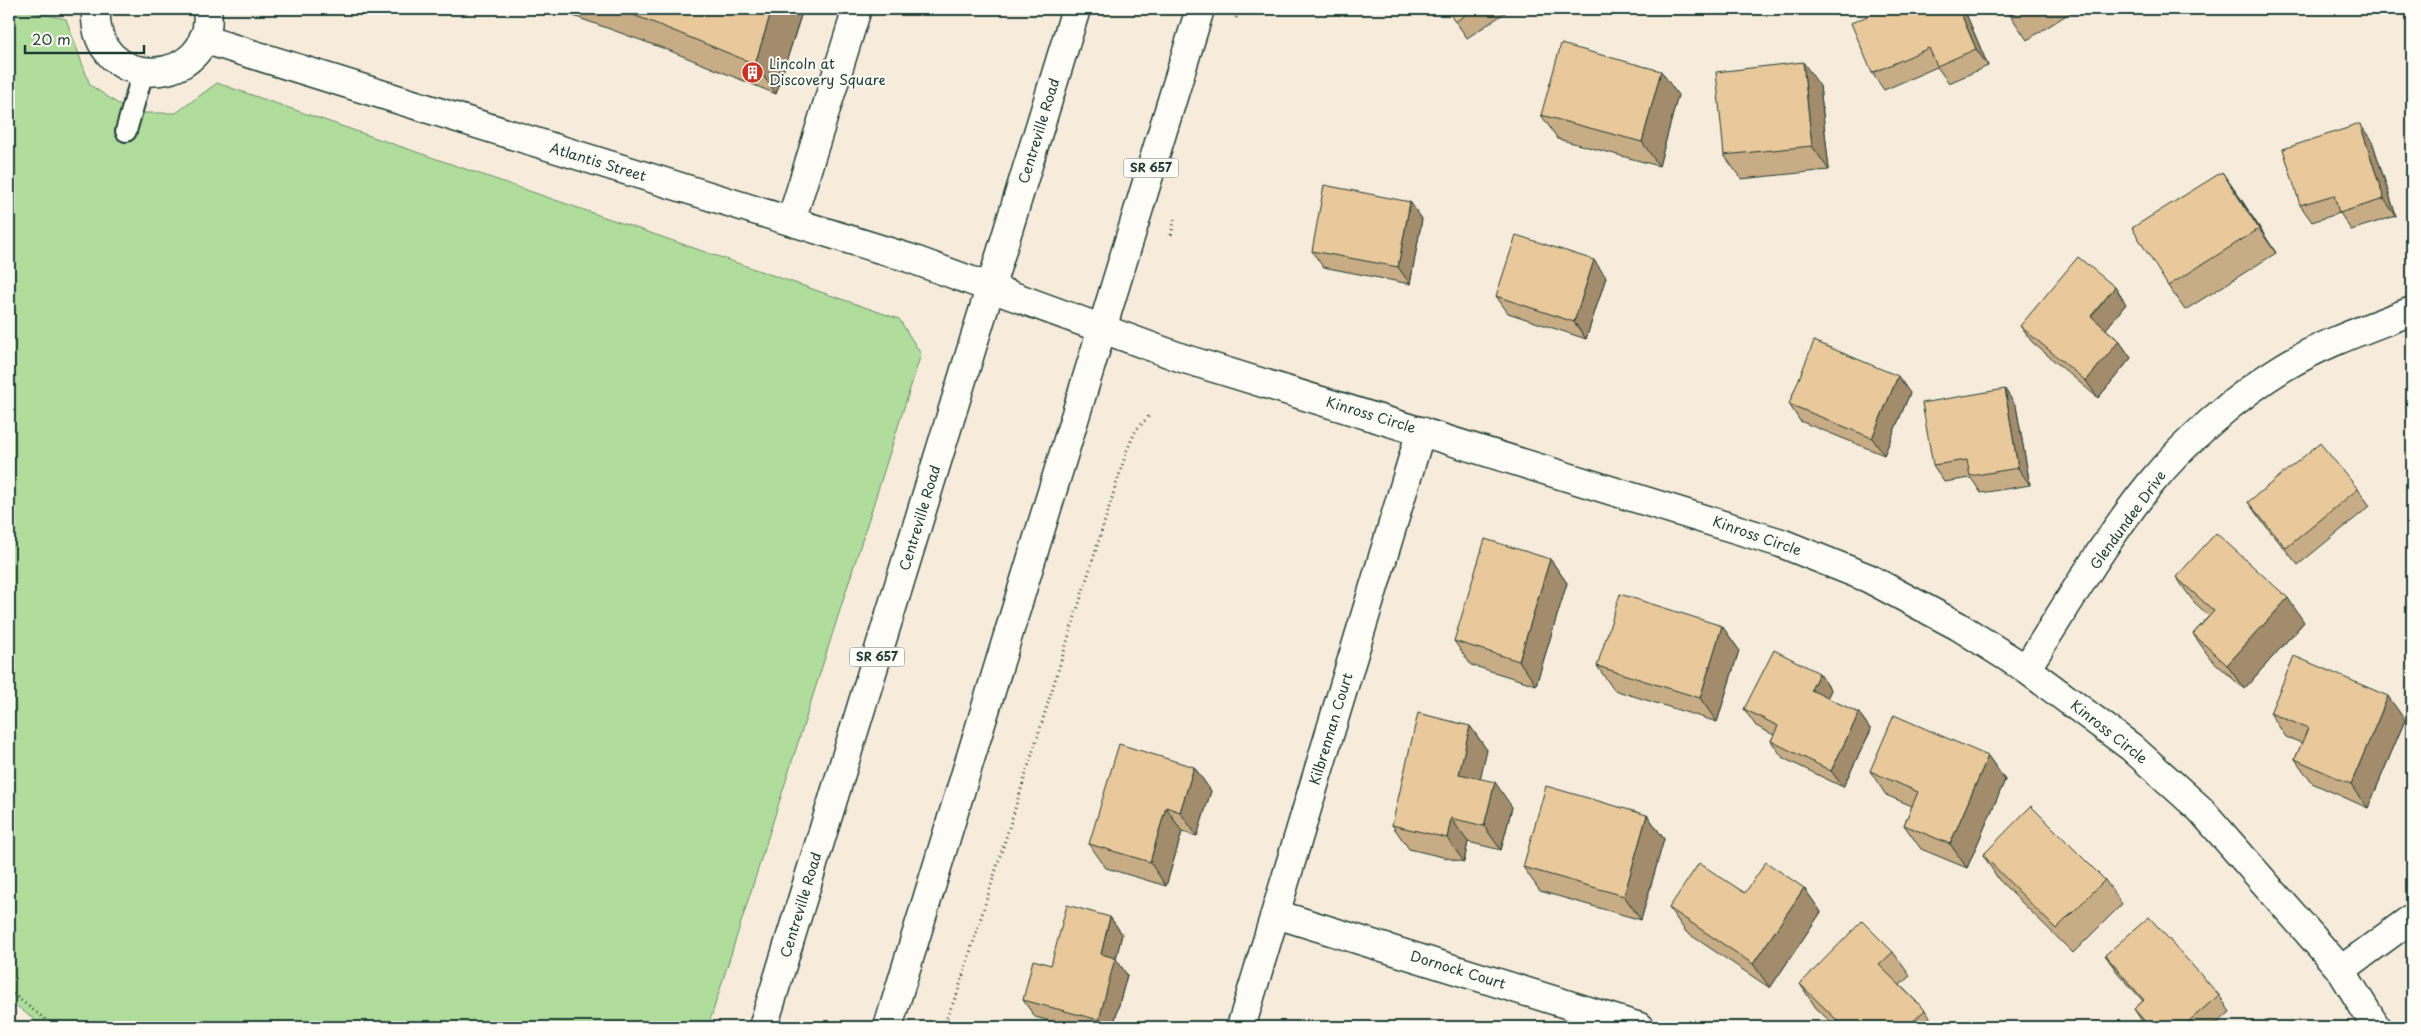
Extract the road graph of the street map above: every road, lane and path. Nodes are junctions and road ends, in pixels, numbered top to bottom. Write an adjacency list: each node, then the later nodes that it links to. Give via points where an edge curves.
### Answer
1 (96, 9): 7 (street, via 96,24 107,50 116,61)
2 (208, 9): 6 (street)
3 (857, 9): 9 (street)
4 (1076, 9): 10 (street, Centreville Road / SR 657)
5 (1200, 9): 12 (street, SR 657)
6 (203, 39): 7 (street, via 188,60 174,68 159,73); 9 (street, Atlantis Street)
7 (143, 72): 8 (lane)
8 (126, 131)
9 (791, 221): 10 (street, Atlantis Street)
10 (991, 288): 12 (street, Kinross Circle); 21 (street, Centreville Road / SR 657)
11 (2412, 311): 15 (street, Glendundee Drive, via 2335,340 2283,368 2212,420 2151,483)
12 (1103, 329): 14 (street, Kinross Circle, via 1182,358); 22 (street, SR 657)
13 (1148, 416): 23 (path, via 1136,430 1127,450 958,992)
14 (1421, 431): 15 (street, Kinross Circle, via 1782,543 1868,578 1958,626); 16 (street, Kilbrennan Court)
15 (2026, 669): 18 (street, Kinross Circle, via 2131,747 2200,810)
16 (1276, 914): 24 (street, Kilbrennan Court); 25 (street, Dornock Court)
17 (2412, 918): 18 (street)
18 (2341, 970): 26 (street, Kinross Circle)
19 (9, 991): 20 (path)
20 (55, 1027)
21 (763, 1027)
22 (888, 1027)
23 (943, 1027)
24 (1241, 1027)
25 (1640, 1027)
26 (2376, 1027)

